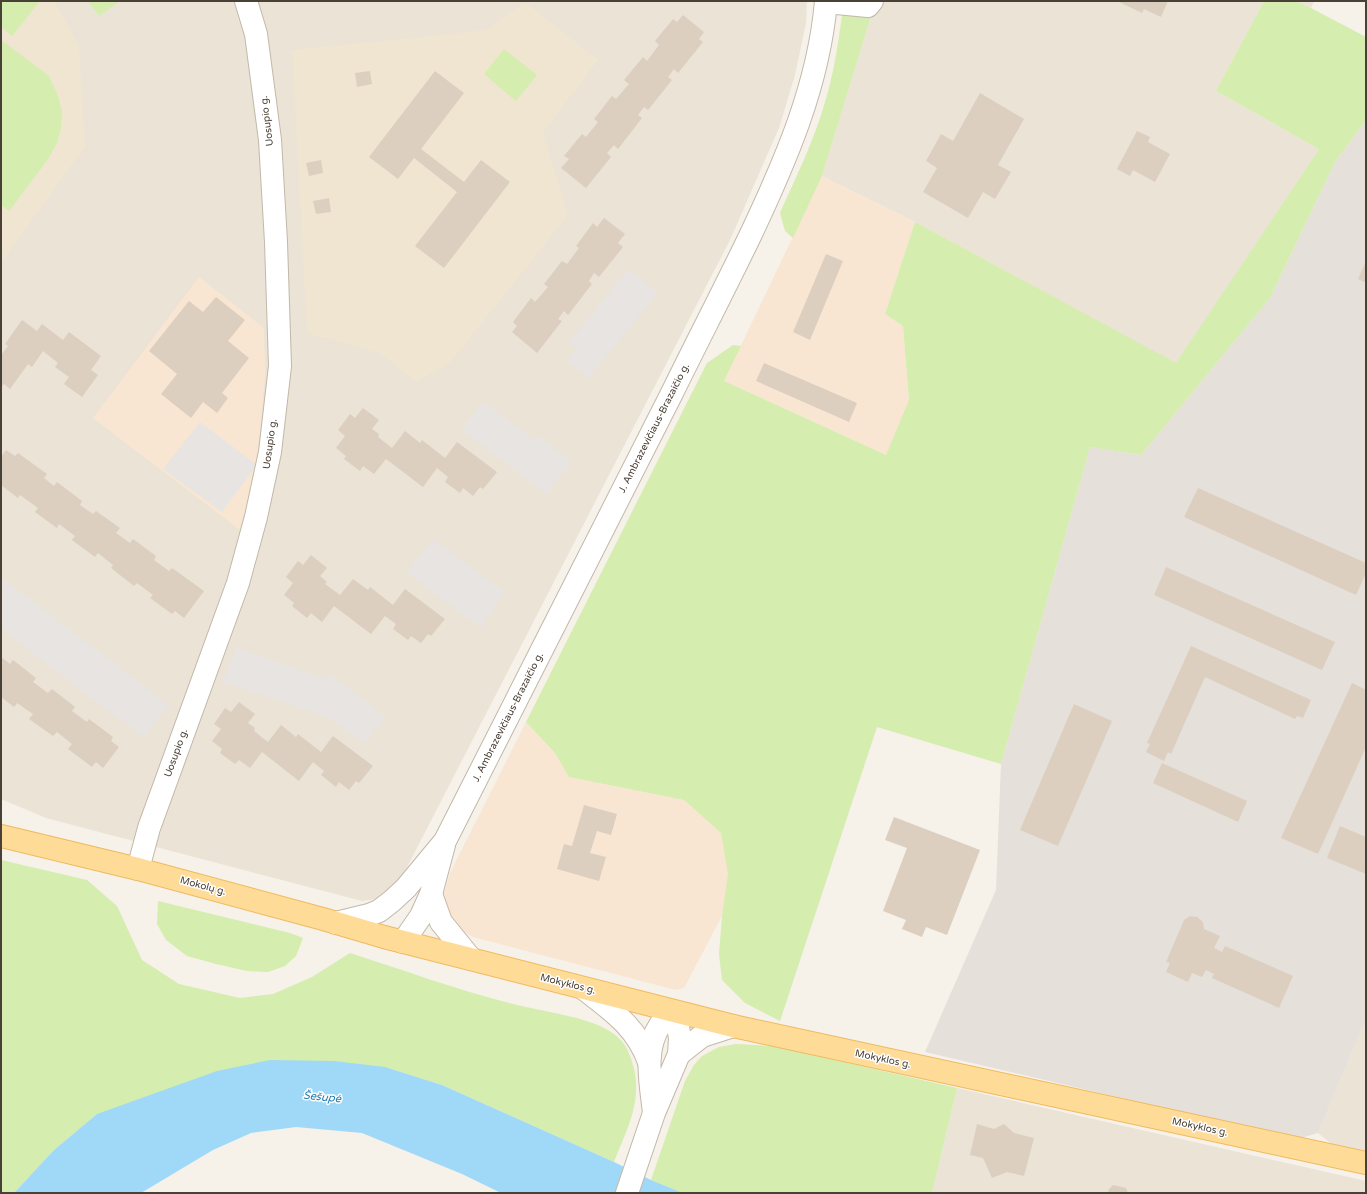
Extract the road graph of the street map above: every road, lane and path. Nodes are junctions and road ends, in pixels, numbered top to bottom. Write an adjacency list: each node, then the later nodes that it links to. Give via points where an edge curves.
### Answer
1 (246, 1): 6 (street, Uosupio g., via 256,34 270,140 276,242 280,366 270,452 238,583 149,828)
2 (826, 1): 3 (street, via 868,6); 5 (street, J. Ambrazevičiaus-Brazaičio g., via 822,36 804,110 764,206)
3 (872, 1)
4 (1, 836): 6 (main road, Mokolų g.)
5 (445, 841): 7 (street, J. Ambrazevičiaus-Brazaičio g.); 8 (street, J. Ambrazevičiaus-Brazaičio g.)
6 (138, 869): 9 (main road, Mokolų g.)
7 (406, 888): 9 (street, J. Ambrazevičiaus-Brazaičio g., via 379,911); 10 (street)
8 (431, 894): 10 (street, J. Ambrazevičiaus-Brazaičio g.); 11 (street, via 441,922)
9 (336, 923): 10 (main road, Mokolų g.)
10 (403, 942): 11 (main road, Mokyklos g.)
11 (471, 959): 12 (main road, Mokyklos g.)
12 (583, 988): 13 (main road, Mokyklos g.); 16 (street, via 627,1024 638,1038)
13 (672, 1011): 14 (main road, Mokyklos g.); 15 (street, via 680,1038); 16 (street, via 660,1025 653,1041)
14 (733, 1026): 15 (street, via 702,1036); 18 (main road, Mokyklos g.)
15 (679, 1054): 17 (street)
16 (649, 1062): 17 (street)
17 (651, 1121): 19 (street)
18 (1366, 1163)
19 (627, 1193)

